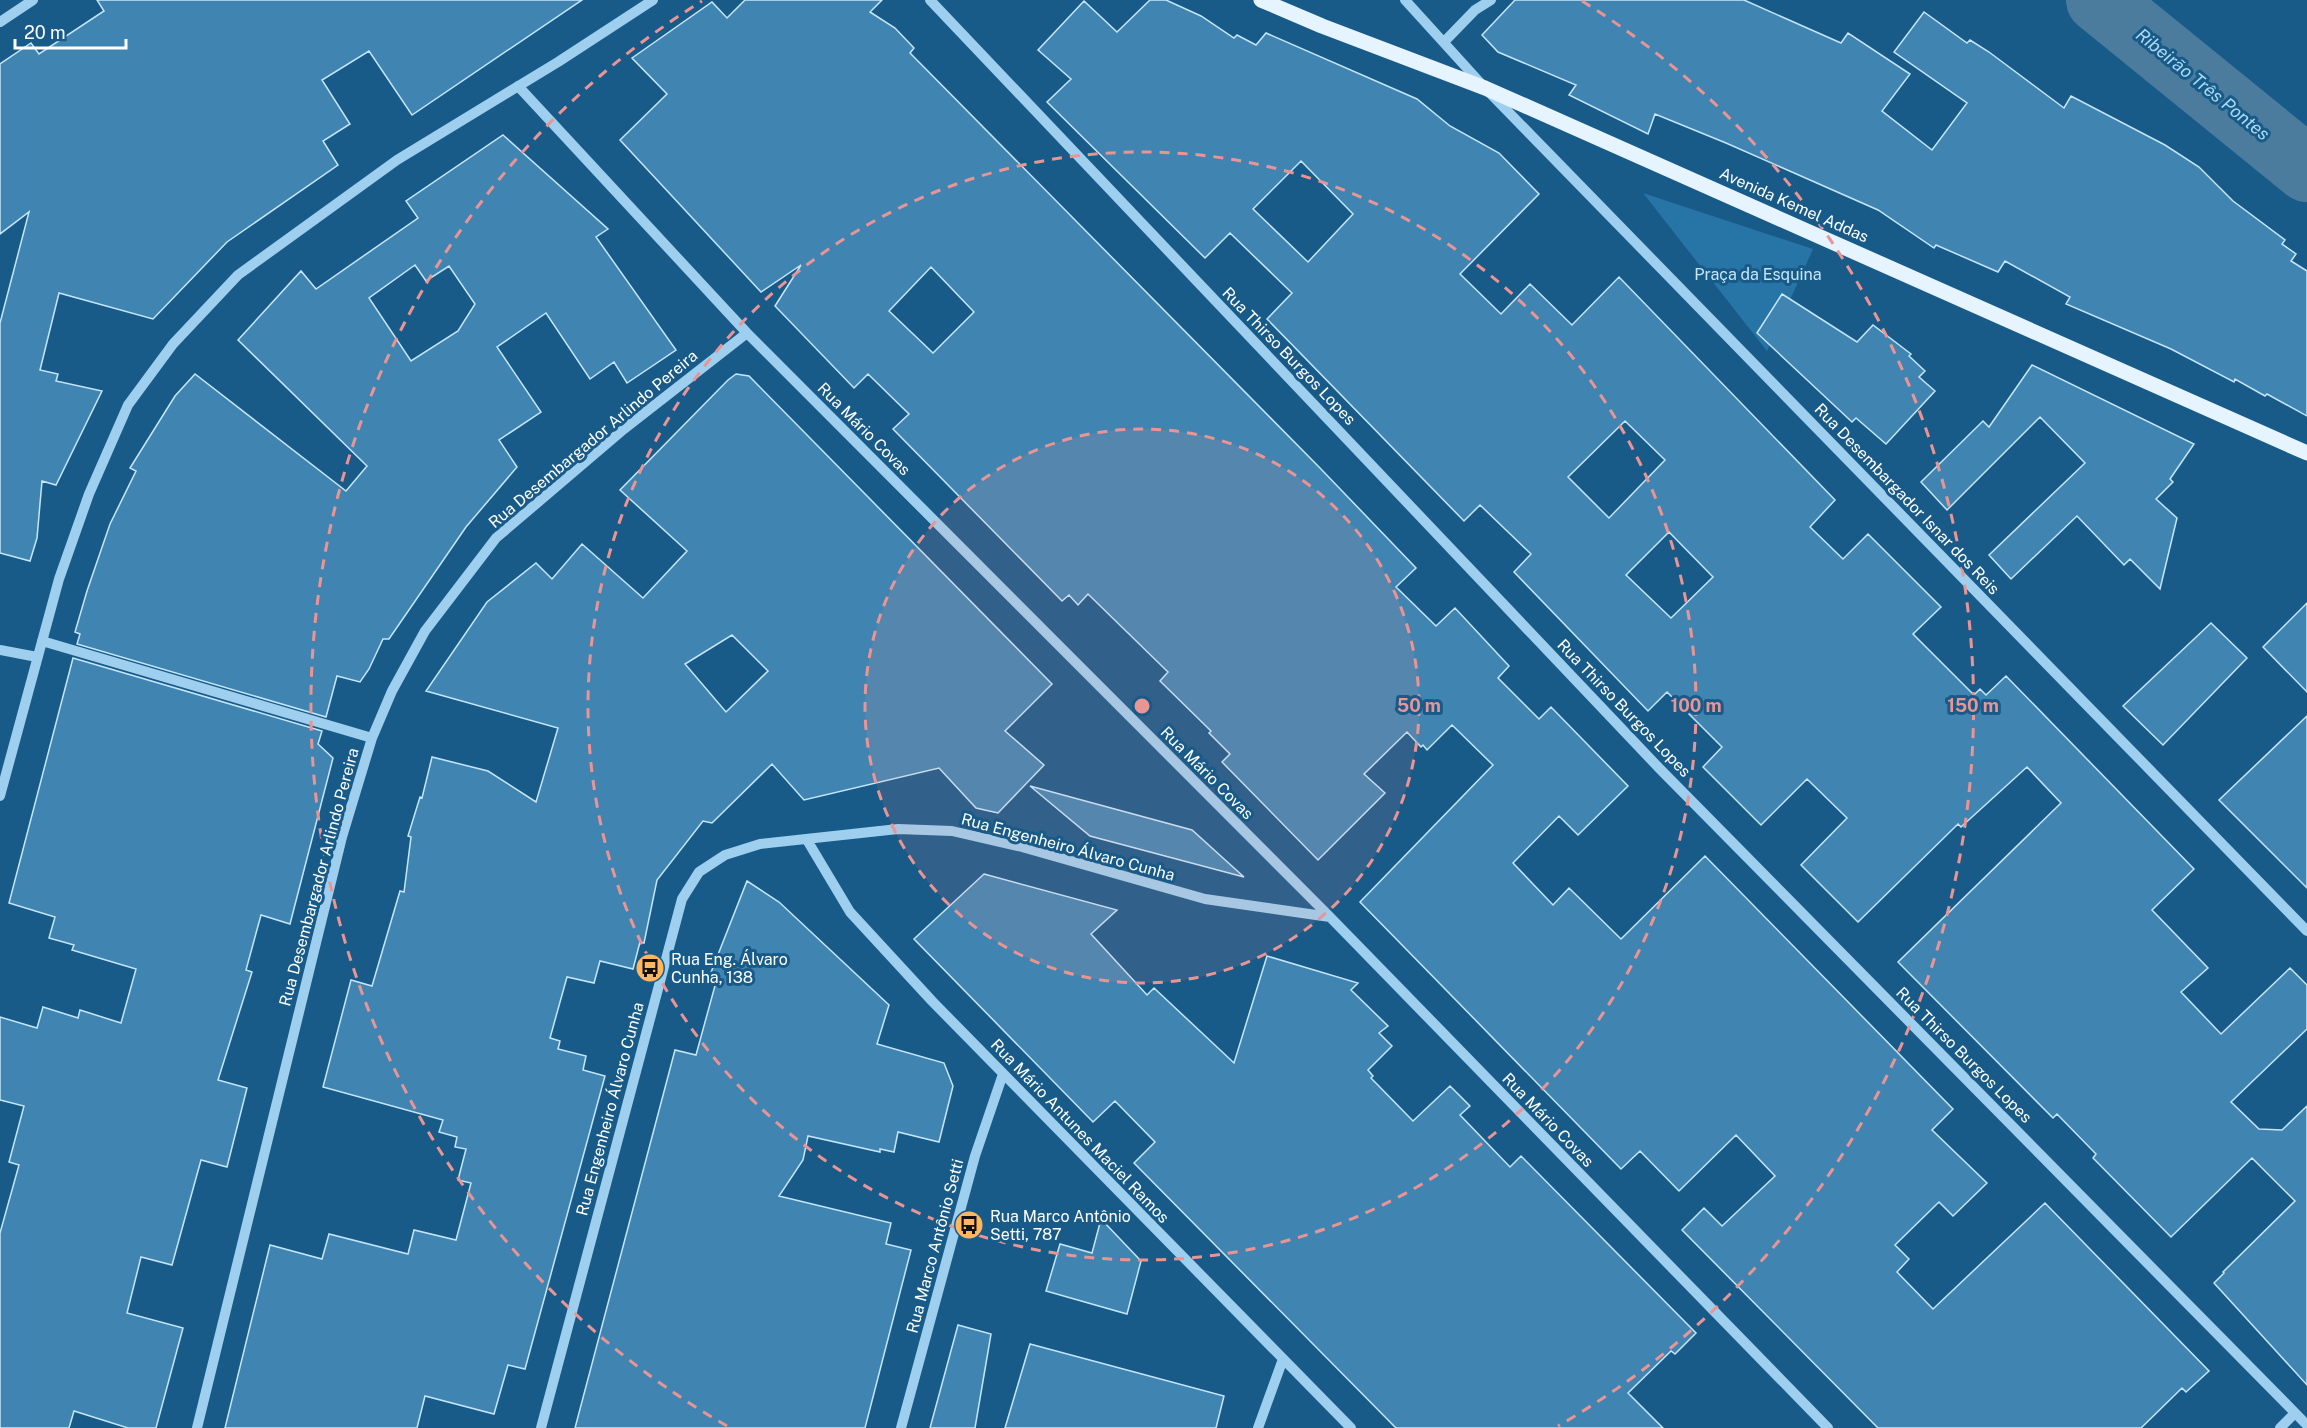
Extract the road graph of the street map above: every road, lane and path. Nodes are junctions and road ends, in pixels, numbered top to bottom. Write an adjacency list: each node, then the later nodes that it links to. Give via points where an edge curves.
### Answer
1 (33, 0): 7 (street)
2 (653, 0): 9 (street)
3 (930, 0): 23 (street, Rua Thirso Burgos Lopes, via 1659,768)
4 (1261, 0): 10 (main road, Avenida Kemel Addas)
5 (1405, 0): 8 (street, Rua Desembargador Isnar dos Reis)
6 (1491, 0): 8 (street, via 1475,10)
7 (0, 22)
8 (1444, 42): 10 (street, Rua Desembargador Isnar dos Reis)
9 (518, 86): 11 (street, Rua Mário Covas); 13 (street, via 397,160 238,275 173,344 128,405 89,494)
10 (1485, 88): 12 (main road, Avenida Kemel Addas); 20 (street, Rua Desembargador Isnar dos Reis)
11 (747, 333): 16 (street, Rua Desembargador Arlindo Pereira, via 624,429 496,538 426,631 392,691); 19 (street, Rua Mário Covas)
12 (2307, 453)
13 (42, 641): 15 (street); 16 (street)
14 (0, 650): 15 (street)
15 (37, 657): 17 (street)
16 (372, 738): 25 (street, Rua Desembargador Arlindo Pereira, via 342,837)
17 (0, 796)
18 (807, 840): 19 (street, Rua Engenheiro Álvaro Cunha, via 898,829 952,831 1205,899); 21 (street, Rua Mário Antunes Maciel Ramos, via 850,912); 26 (street, Rua Engenheiro Álvaro Cunha, via 760,844 725,855 699,872 682,899)
19 (1330, 917): 30 (street, Rua Mário Covas)
20 (2307, 931)
21 (1003, 1074): 22 (street, Rua Mário Antunes Maciel Ramos); 27 (street, Rua Marco Antônio Setti, via 975,1156)
22 (1283, 1359): 28 (street); 29 (street, Rua Mário Antunes Maciel Ramos)
23 (2295, 1413): 24 (street, Rua Thirso Burgos Lopes); 31 (street)
24 (2307, 1425)
25 (197, 1428)
26 (541, 1428)
27 (901, 1428)
28 (1258, 1428)
29 (1351, 1428)
30 (1828, 1428)
31 (2280, 1428)

